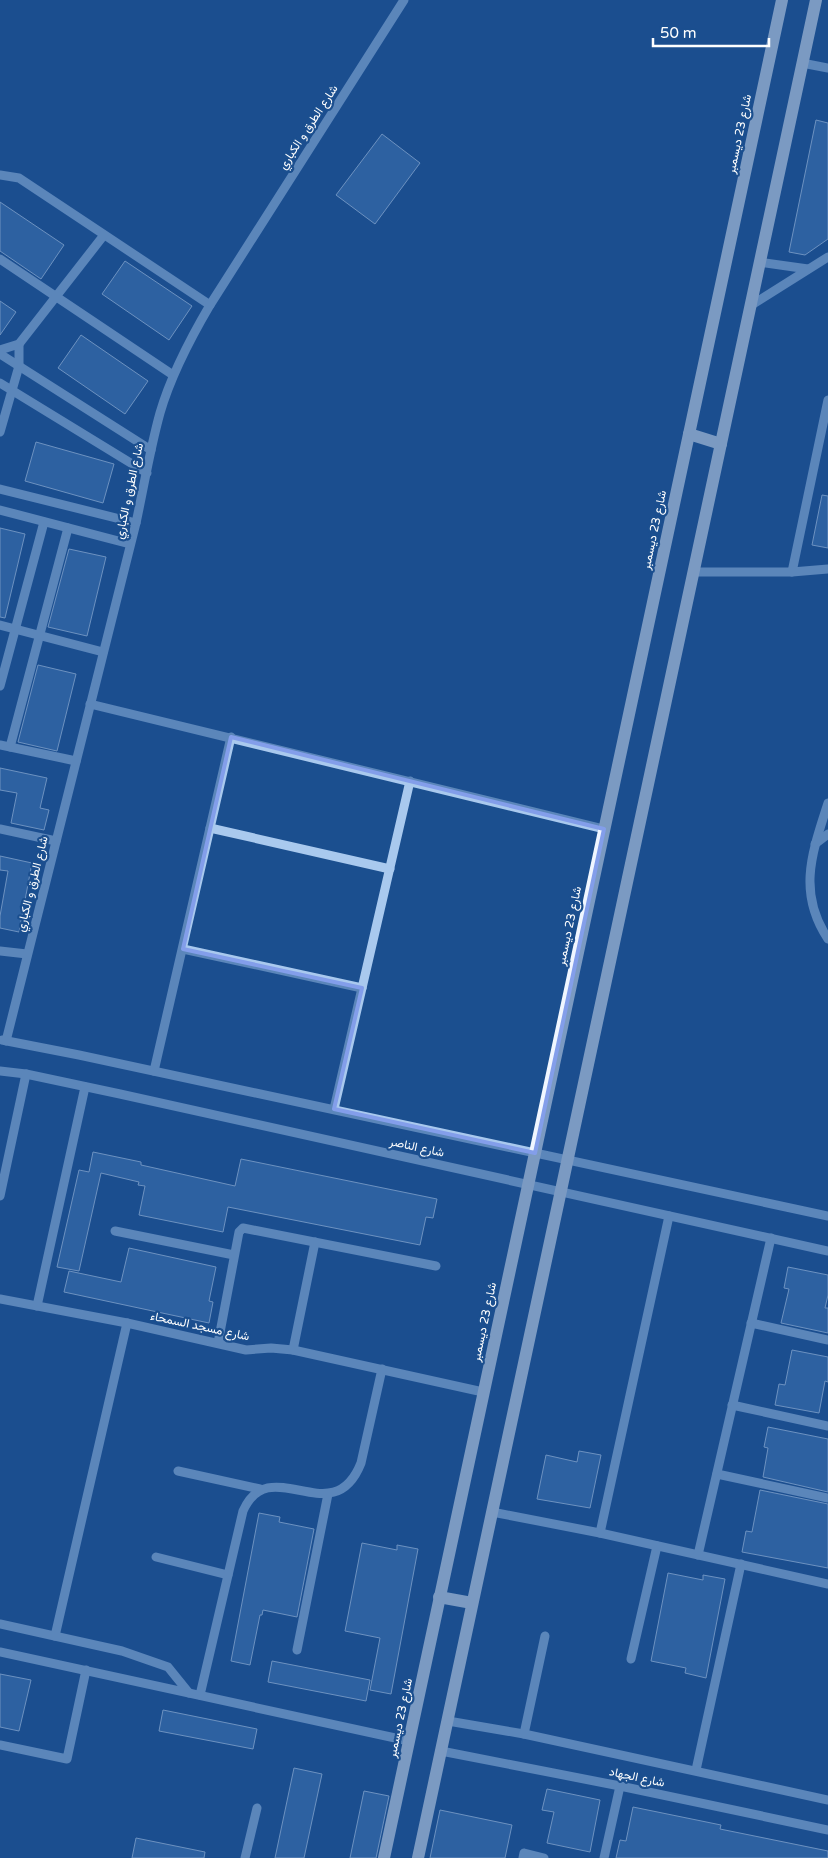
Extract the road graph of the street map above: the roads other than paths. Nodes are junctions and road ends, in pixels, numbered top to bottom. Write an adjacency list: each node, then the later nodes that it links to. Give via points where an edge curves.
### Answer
1 (404, 0): 13 (street, شارع الطرق و الكباري)
2 (782, 0): 24 (main road, شارع 23 ديسمبر)
3 (816, 0): 4 (main road)
4 (802, 62): 5 (street); 10 (main road)
5 (828, 68)
6 (0, 175): 7 (street, via 19,178)
7 (104, 235): 12 (street); 13 (street)
8 (828, 257): 11 (street)
9 (0, 259): 12 (street)
10 (760, 262): 11 (street); 14 (main road)
11 (808, 270): 14 (street)
12 (57, 297): 15 (street); 19 (street)
13 (210, 305): 19 (street, شارع الطرق و الكباري)
14 (750, 306): 25 (main road)
15 (19, 344): 16 (street); 18 (street)
16 (0, 350)
17 (0, 354): 18 (street)
18 (19, 366): 21 (street); 26 (street)
19 (174, 374): 26 (street, شارع الطرق و الكباري)
20 (0, 383): 21 (street)
21 (11, 390): 23 (street); 27 (street)
22 (828, 400): 36 (street)
23 (0, 432)
24 (689, 434): 25 (main road); 51 (main road, شارع 23 ديسمبر)
25 (721, 444): 35 (main road)
26 (151, 450): 27 (street, شارع الطرق و الكباري)
27 (147, 473): 31 (street, شارع الطرق و الكباري)
28 (0, 489): 31 (street)
29 (0, 510): 30 (street)
30 (44, 522): 32 (street); 38 (street)
31 (136, 523): 33 (street, شارع الطرق و الكباري)
32 (68, 528): 33 (street); 39 (street)
33 (130, 544): 40 (street, شارع الطرق و الكباري)
34 (828, 569): 36 (street)
35 (693, 572): 36 (street); 68 (main road)
36 (792, 572)
37 (0, 625): 38 (street)
38 (16, 629): 39 (street); 41 (street)
39 (40, 636): 40 (street); 45 (street)
40 (103, 652): 42 (street, شارع الطرق و الكباري)
41 (0, 686)
42 (90, 704): 43 (street); 46 (street, شارع الطرق و الكباري)
43 (231, 737): 47 (street); 49 (street)
44 (0, 745): 45 (street)
45 (10, 747): 46 (street)
46 (76, 761): 53 (street, شارع الطرق و الكباري)
47 (410, 781): 51 (street); 55 (street)
48 (828, 803): 54 (street)
49 (210, 828): 55 (street); 57 (street)
50 (0, 829): 53 (street)
51 (604, 829): 67 (main road, شارع 23 ديسمبر)
52 (828, 834): 54 (street)
53 (56, 841): 59 (street, شارع الطرق و الكباري)
54 (815, 844): 56 (street, via 809,873 811,902)
55 (390, 868): 60 (street)
56 (828, 939)
57 (182, 949): 60 (street); 63 (street)
58 (0, 951): 59 (street)
59 (27, 954): 61 (street, شارع الطرق و الكباري)
60 (362, 988): 66 (street)
61 (3, 1040): 63 (street, شارع الناصر)
62 (0, 1071): 64 (street, شارع الناصر)
63 (154, 1071): 66 (street, شارع الناصر)
64 (26, 1074): 65 (street, شارع الناصر); 71 (street)
65 (85, 1087): 69 (street, شارع الناصر); 81 (street)
66 (334, 1110): 67 (street, شارع الناصر)
67 (534, 1153): 68 (street, شارع الناصر); 69 (main road, شارع 23 ديسمبر)
68 (568, 1160): 70 (main road); 73 (street, شارع الناصر)
69 (528, 1184): 70 (street, شارع الناصر); 88 (main road, شارع 23 ديسمبر)
70 (561, 1192): 72 (street, شارع الناصر); 96 (main road)
71 (0, 1196)
72 (669, 1216): 75 (street, شارع الناصر); 97 (street)
73 (828, 1216)
74 (115, 1231): 78 (street)
75 (771, 1238): 77 (street, شارع الناصر); 83 (street)
76 (315, 1242): 78 (street, via 243,1228 239,1232); 79 (street); 86 (street)
77 (828, 1251)
78 (234, 1255): 85 (street)
79 (436, 1266)
80 (0, 1299): 81 (street, شارع مسجد السمحاء)
81 (37, 1306): 82 (street, شارع مسجد السمحاء)
82 (127, 1323): 85 (street, شارع مسجد السمحاء); 107 (street)
83 (751, 1323): 84 (street); 89 (street)
84 (828, 1340)
85 (218, 1343): 86 (street, شارع مسجد السمحاء, via 246,1350)
86 (293, 1350): 87 (street, شارع مسجد السمحاء)
87 (382, 1369): 88 (street, شارع مسجد السمحاء); 94 (street, via 357,1474 344,1487)
88 (483, 1392): 104 (main road, شارع 23 ديسمبر)
89 (732, 1405): 90 (street); 92 (street)
90 (828, 1426)
91 (178, 1471): 93 (street)
92 (716, 1474): 95 (street); 99 (street)
93 (260, 1489): 94 (street, via 282,1487); 102 (street, via 243,1511)
94 (328, 1494): 109 (street)
95 (828, 1498)
96 (492, 1512): 97 (street); 105 (main road)
97 (600, 1533): 98 (street)
98 (658, 1546): 99 (street); 111 (street)
99 (698, 1555): 101 (street)
100 (156, 1557): 102 (street)
101 (741, 1564): 103 (street); 120 (street)
102 (228, 1575): 114 (street)
103 (828, 1584)
104 (439, 1597): 105 (main road); 117 (main road, شارع 23 ديسمبر)
105 (472, 1603): 115 (main road)
106 (0, 1624): 107 (street)
107 (55, 1636): 113 (street, via 122,1650 168,1667)
108 (545, 1636): 116 (street)
109 (297, 1650)
110 (0, 1652): 112 (street)
111 (631, 1658)
112 (86, 1670): 113 (street); 118 (street, via 67,1760)
113 (188, 1693): 114 (street)
114 (200, 1695): 117 (street)
115 (448, 1721): 116 (street, شارع الجهاد); 119 (main road)
116 (524, 1734): 120 (street, شارع الجهاد)
117 (409, 1741): 126 (main road, شارع 23 ديسمبر)
118 (0, 1745)
119 (441, 1752): 121 (street, شارع الجهاد); 127 (main road)
120 (696, 1770): 122 (street, شارع الجهاد)
121 (620, 1786): 124 (street, شارع الجهاد); 130 (street)
122 (828, 1800)
123 (257, 1808): 125 (street)
124 (828, 1830)
125 (245, 1858)
126 (384, 1858)
127 (418, 1858)
128 (523, 1858): 129 (street, via 524,1854)
129 (544, 1858)
130 (604, 1858)

